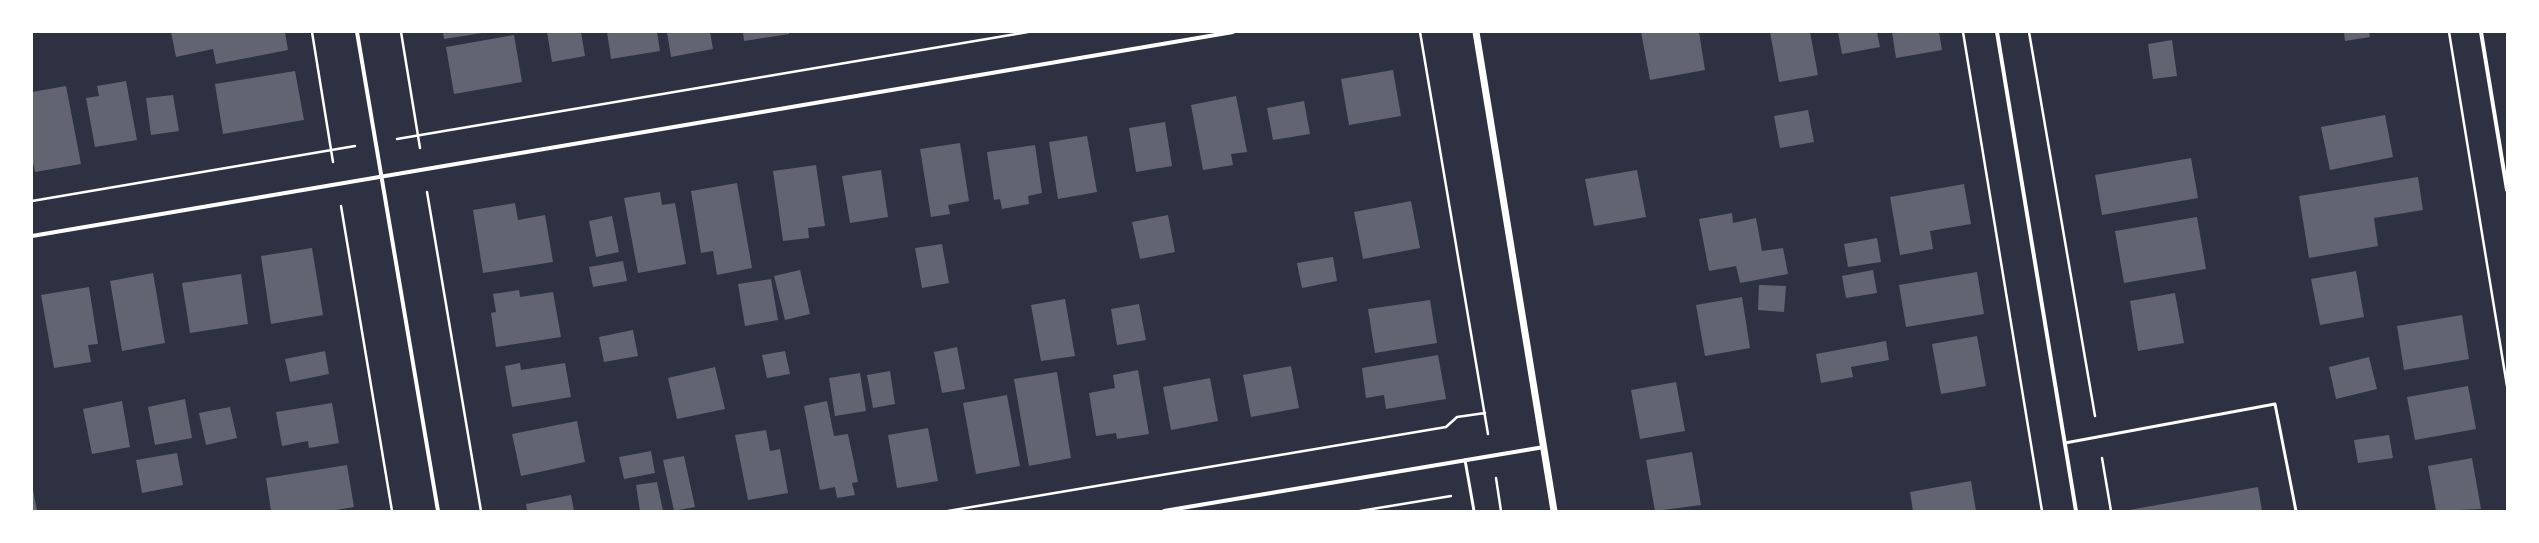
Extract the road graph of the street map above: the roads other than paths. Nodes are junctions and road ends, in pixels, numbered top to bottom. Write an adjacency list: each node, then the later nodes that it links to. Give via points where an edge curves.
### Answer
1 (357, 32): 6 (street)
2 (1233, 32): 6 (street)
3 (1476, 32): 10 (street)
4 (1997, 32): 9 (street)
5 (2481, 32): 7 (street)
6 (381, 177): 8 (street); 12 (street)
7 (2507, 190)
8 (32, 236)
9 (2065, 443): 16 (street); 17 (lane, via 2275,404)
10 (1544, 447): 11 (street); 15 (street)
11 (1466, 460): 13 (street); 14 (lane)
12 (438, 511)
13 (1164, 511)
14 (1474, 511)
15 (1554, 511)
16 (2076, 511)
17 (2296, 511)

